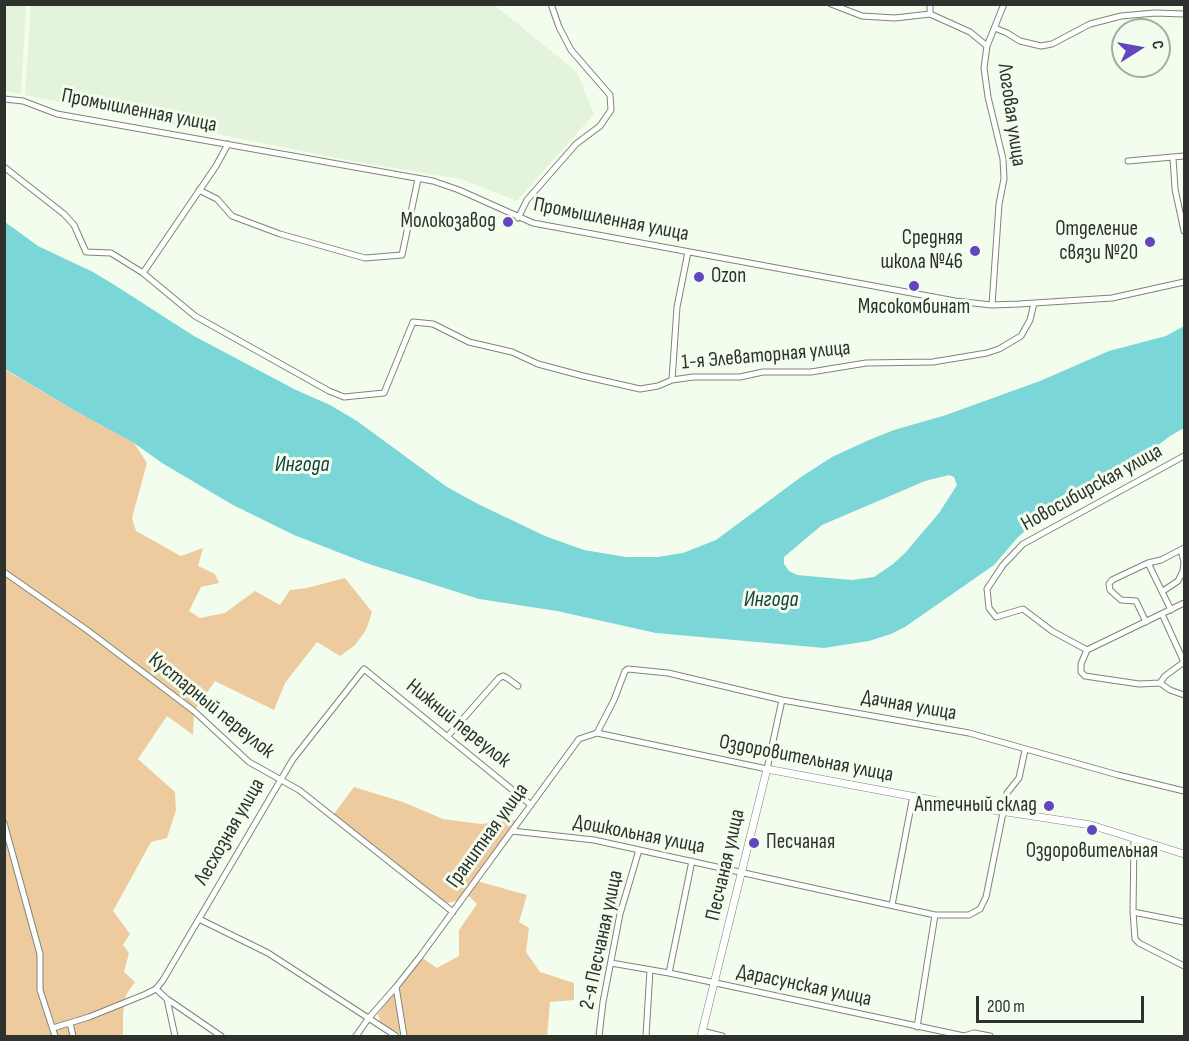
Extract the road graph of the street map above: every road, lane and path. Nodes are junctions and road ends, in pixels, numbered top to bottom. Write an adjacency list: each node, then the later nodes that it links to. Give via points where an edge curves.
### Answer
1 (551, 4): 17 (street, via 571,50 610,95 611,110 527,200)
2 (831, 4): 5 (street, via 862,16)
3 (930, 4): 5 (street)
4 (1004, 4): 7 (street, Логовая улица)
5 (930, 14): 8 (street, via 970,32)
6 (1185, 14): 7 (street, via 1121,16 1090,24 1041,46)
7 (995, 28): 8 (street, Логовая улица)
8 (987, 46): 23 (street, Логовая улица, via 984,68 1004,179)
9 (4, 99): 10 (street, Промышленная улица, via 57,114)
10 (228, 144): 15 (street, Промышленная улица); 16 (street)
11 (1185, 156): 12 (street)
12 (1173, 158): 13 (street); 18 (street, via 1175,189)
13 (1128, 161)
14 (4, 167): 20 (street, via 64,214 74,225 86,252 111,254)
15 (418, 179): 16 (street, via 402,255 364,258 232,216 217,199); 17 (street, Промышленная улица, via 459,190)
16 (199, 190): 20 (street)
17 (518, 218): 19 (street, Промышленная улица)
18 (1185, 231)
19 (688, 252): 23 (street, Промышленная улица); 24 (street, via 677,307)
20 (143, 273): 24 (street, 1-я Элеваторная улица, via 195,316 344,397 384,393 413,322 433,324 469,342 512,352 538,364 640,389)
21 (1185, 282): 22 (street, Промышленная улица, via 1112,298)
22 (1034, 303): 23 (street, Промышленная улица); 24 (street, 1-я Элеваторная улица, via 1021,336 987,353 933,362 890,361 811,372)
23 (993, 305)
24 (672, 380)
25 (1185, 456): 34 (street, Новосибирская улица, via 1023,544 1002,565 987,590 989,608 996,617 1023,609 1052,632)
26 (1183, 549): 27 (street); 29 (street, via 1183,571 1178,581)
27 (1148, 563): 29 (street); 33 (street, via 1109,584 1121,600 1136,601)
28 (4, 572): 45 (street, Кустарный переулок, via 194,711 249,762)
29 (1163, 591): 31 (street)
30 (1185, 603): 31 (street)
31 (1171, 610): 32 (street)
32 (1162, 614): 33 (street); 35 (street)
33 (1146, 622): 34 (street)
34 (1087, 650): 37 (street, via 1081,664 1085,676)
35 (1185, 662): 37 (street, via 1172,669)
36 (364, 669): 42 (street, Нижний переулок); 45 (street, Лесхозная улица)
37 (1160, 683): 39 (street)
38 (518, 686): 42 (street, via 503,676 499,678)
39 (1185, 695)
40 (782, 700): 41 (street, Дачная улица, via 669,673 628,669); 43 (street, Дачная улица, via 969,733); 44 (street, Песчаная улица)
41 (597, 734): 44 (street, Оздоровительная улица); 48 (street, Гранитная улица, via 579,740)
42 (447, 737): 48 (street, Нижний переулок)
43 (1025, 750): 46 (street, Дачная улица); 49 (street, via 1018,778 1007,793)
44 (767, 769): 47 (street, Оздоровительная улица); 56 (street, Песчаная улица)
45 (280, 779): 58 (street, Кустарный переулок); 61 (street, Лесхозная улица)
46 (1185, 791)
47 (913, 796): 49 (street, Оздоровительная улица); 57 (street)
48 (531, 805): 51 (street, Гранитная улица)
49 (1005, 812): 52 (street, Оздоровительная улица, via 1091,825); 60 (street, Дошкольная улица, via 980,909 969,915)
50 (4, 824): 74 (street, via 40,954 40,990)
51 (512, 831): 53 (street, Дошкольная улица, via 594,840); 58 (street, Гранитная улица)
52 (1134, 838): 54 (street, Оздоровительная улица); 59 (street)
53 (639, 850): 55 (street, Дошкольная улица); 63 (street, 2-я Песчаная улица, via 620,914)
54 (1185, 854)
55 (692, 861): 56 (street, Дошкольная улица); 66 (street)
56 (741, 872): 57 (street, Дошкольная улица); 67 (street, Песчаная улица)
57 (892, 904): 60 (street, Дошкольная улица)
58 (453, 912): 68 (street, Гранитная улица)
59 (1133, 912): 62 (street); 64 (street, via 1135,939)
60 (935, 915): 73 (street)
61 (199, 919): 69 (street, Лесхозная улица); 71 (street, via 268,953)
62 (1185, 922)
63 (611, 963): 65 (street, Дарасунская улица); 83 (street, 2-я Песчаная улица)
64 (1185, 966)
65 (650, 970): 66 (street, Дарасунская улица); 84 (street)
66 (669, 973): 67 (street, Дарасунская улица)
67 (715, 983): 73 (street, Дарасунская улица); 75 (street, Песчаная улица)
68 (396, 987): 71 (street, Гранитная улица); 82 (street)
69 (156, 989): 70 (street); 72 (street)
70 (167, 999): 78 (street); 79 (street)
71 (368, 1019): 80 (street, Гранитная улица); 81 (street)
72 (70, 1023): 74 (street); 77 (street)
73 (917, 1027): 86 (street, Дарасунская улица)
74 (53, 1028): 76 (street)
75 (701, 1034): 85 (street)
76 (55, 1036)
77 (73, 1036)
78 (175, 1036)
79 (221, 1036)
80 (356, 1036)
81 (396, 1036)
82 (404, 1036)
83 (599, 1036)
84 (646, 1036)
85 (722, 1036)
86 (964, 1036): 87 (street, Дарасунская улица)
87 (990, 1036)

